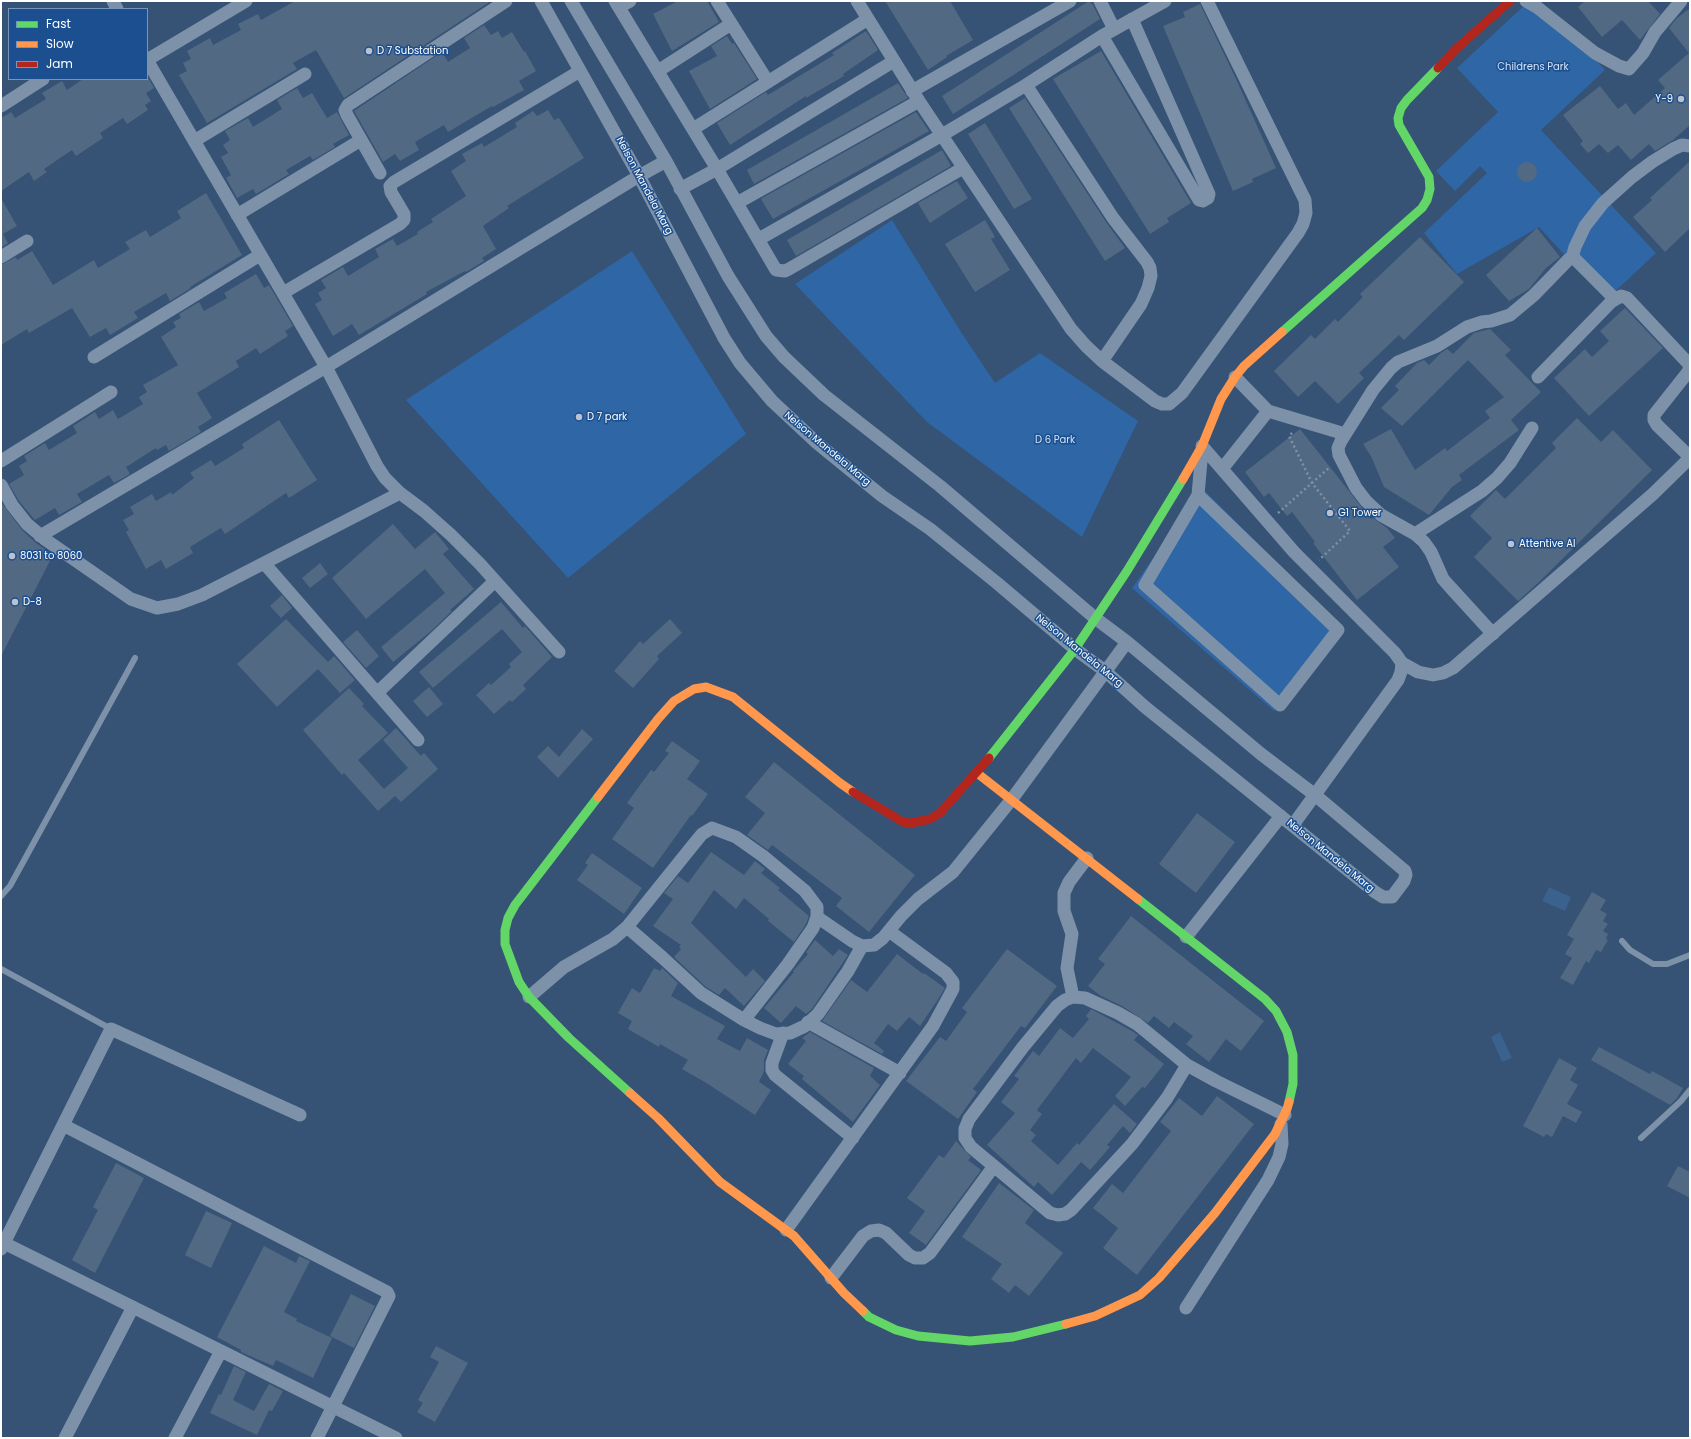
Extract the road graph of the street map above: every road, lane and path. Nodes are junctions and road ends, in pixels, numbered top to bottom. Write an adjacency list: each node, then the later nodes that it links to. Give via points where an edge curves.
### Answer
1 (246, 1): 20 (street)
2 (506, 1): 33 (street, via 348,105 345,110)
3 (541, 1): 23 (street, Nelson Mandela Marg)
4 (572, 1): 36 (street, Nelson Mandela Marg)
5 (717, 1): 17 (street)
6 (857, 1): 15 (street)
7 (1070, 1): 29 (street)
8 (1100, 1): 18 (street)
9 (1165, 1): 16 (street)
10 (1207, 1): 52 (street, via 1305,200 1306,213 1303,224 1176,399 1169,404 1155,401)
11 (1510, 1): 54 (street, via 1456,48 1400,108 1398,118 1402,131 1429,177 1430,189 1422,208 1244,366)
12 (1526, 1): 13 (street, via 1595,53 1629,69)
13 (1681, 1)
14 (621, 3): 24 (street)
15 (868, 19): 22 (street); 27 (street)
16 (1132, 19): 18 (street); 19 (street, via 1209,194 1203,201 1199,200)
17 (731, 24): 24 (street); 27 (street)
18 (1114, 29): 19 (street)
19 (1102, 36): 28 (street)
20 (148, 59)
21 (148, 62): 34 (street)
22 (894, 62): 29 (street); 38 (street)
23 (580, 71): 40 (street, Nelson Mandela Marg); 49 (street, via 394,182 390,186 391,192 404,214 404,220)
24 (658, 71): 31 (street)
25 (305, 74): 34 (street)
26 (41, 80): 30 (street)
27 (768, 82): 31 (street)
28 (1026, 85): 32 (street); 52 (street, via 1113,218 1150,268 1148,288 1141,304)
29 (916, 96): 32 (street); 42 (street)
30 (1, 106)
31 (693, 129): 38 (street)
32 (942, 135): 37 (street); 44 (street)
33 (361, 140): 39 (street); 43 (street)
34 (194, 141): 43 (street)
35 (1690, 146): 48 (street, via 1682,145 1652,162 1603,203 1585,226)
36 (666, 161): 40 (street); 41 (street, Nelson Mandela Marg)
37 (963, 168): 44 (street, via 785,271 773,267); 52 (street, via 1066,323)
38 (717, 169): 41 (street); 42 (street)
39 (380, 173)
40 (639, 176): 53 (street); 79 (street, Nelson Mandela Marg, via 724,338 740,363 768,397 817,443 882,496 930,529)
41 (680, 189): 76 (street, Nelson Mandela Marg, via 728,276 766,336 784,357 824,395 940,486)
42 (738, 203): 44 (street)
43 (237, 215): 46 (street)
44 (758, 239)
45 (28, 241): 47 (street)
46 (260, 255): 49 (street); 51 (street)
47 (1, 257)
48 (1572, 258): 50 (street); 60 (street, via 1510,314 1467,327 1437,346 1398,362 1370,394)
49 (283, 293): 53 (street)
50 (1615, 299): 55 (street); 62 (street, via 1621,296 1630,300 1690,367 1654,415 1657,424)
51 (94, 357)
52 (1102, 361)
53 (326, 368): 68 (street, via 377,466); 72 (street)
54 (1235, 377): 57 (street); 61 (street, via 1221,399)
55 (1538, 378)
56 (111, 392): 64 (street)
57 (1268, 411): 58 (street); 65 (street)
58 (1304, 422): 60 (street); 66 (path, via 1289,436)
59 (1532, 428): 71 (street, via 1510,463 1497,478 1482,491)
60 (1345, 434): 63 (street, via 1338,448)
61 (1202, 446): 65 (street); 69 (street); 76 (street, via 1127,571)
62 (1690, 457): 77 (street, via 1653,494)
63 (1341, 458): 66 (path); 71 (street, via 1356,488 1374,510)
64 (1, 461)
65 (1222, 469): 82 (street, via 1294,552)
66 (1312, 483): 70 (path); 73 (path, via 1350,532)
67 (1, 485): 72 (street, via 12,505)
68 (400, 494): 74 (street); 75 (street, via 451,535)
69 (1198, 495): 69 (street, via 1145,585 1280,705 1338,630)
70 (1276, 515)
71 (1415, 534): 77 (street, via 1424,542 1451,588)
72 (40, 536): 74 (street, via 131,599 158,608 202,595)
73 (1317, 562)
74 (264, 563): 84 (street)
75 (495, 581): 80 (street); 84 (street)
76 (1095, 618): 78 (street, Nelson Mandela Marg); 79 (street)
77 (1493, 634): 82 (street, via 1444,674 1418,672)
78 (1127, 642): 83 (street); 87 (street, Nelson Mandela Marg, via 1261,754)
79 (1075, 649): 83 (street, Nelson Mandela Marg); 86 (street)
80 (559, 652)
81 (135, 658): 92 (lane, via 10,886)
82 (1402, 663): 87 (street, via 1398,680)
83 (1105, 671): 88 (street); 89 (street, Nelson Mandela Marg, via 1145,707)
84 (377, 693): 85 (street)
85 (418, 740)
86 (977, 774): 88 (street); 101 (street, via 940,813 920,822 903,822 840,783 733,697 706,687 694,689 674,701 658,719 515,905 505,930 505,944 519,982)
87 (1315, 795): 90 (street); 90 (street, Nelson Mandela Marg, via 1405,871 1404,881 1392,897 1383,897)
88 (1012, 799): 91 (street); 95 (street, via 953,872 918,899)
89 (1281, 816): 90 (street, Nelson Mandela Marg); 96 (street)
90 (1293, 825)
91 (1086, 858): 96 (street); 102 (street, via 1069,882 1064,898 1064,911 1072,934 1067,968)
92 (1, 896)
93 (818, 917): 94 (street, via 817,907 811,899 785,874 736,837 712,828 693,844); 98 (street); 103 (street, via 788,964)
94 (627, 927): 101 (street, via 613,939 564,968); 103 (street, via 701,994)
95 (889, 932): 98 (street, via 874,945); 108 (street, via 946,973 954,982 949,999 933,1026)
96 (1186, 937): 111 (street, via 1265,1000 1282,1022 1293,1054 1294,1069 1293,1084)
97 (1622, 941): 99 (lane, via 1634,954 1653,964 1667,964)
98 (862, 946): 104 (street, via 831,996 818,1014)
99 (1690, 955)
100 (1, 969): 105 (lane)
101 (530, 997): 116 (street, via 569,1038 658,1118 720,1182)
102 (1073, 997): 107 (street, via 1085,998 1137,1024); 115 (street, via 1057,1006 969,1119 965,1138 971,1147)
103 (744, 1020): 106 (street, via 776,1034)
104 (808, 1022): 106 (street, via 790,1033); 108 (street)
105 (111, 1029): 110 (street); 112 (street)
106 (783, 1033): 113 (street, via 772,1063 775,1075)
107 (1187, 1065): 111 (street); 115 (street, via 1167,1098 1132,1144 1065,1214 1050,1213)
108 (900, 1073): 113 (street)
109 (1690, 1090): 114 (lane)
110 (300, 1115)
111 (1283, 1119): 118 (street, via 1215,1213 1159,1278 1140,1295 1095,1316 1013,1337 970,1341 939,1339 896,1330 878,1322 860,1310); 120 (street, via 1279,1157 1268,1180)
112 (63, 1125): 117 (street); 122 (street, via 387,1292 389,1296)
113 (853, 1138): 116 (street)
114 (1641, 1138)
115 (994, 1166): 118 (street, via 930,1253 923,1258 909,1255 886,1233 879,1230 871,1231 863,1236)
116 (786, 1230): 118 (street)
117 (2, 1246): 119 (street)
118 (832, 1278)
119 (133, 1307): 121 (street); 123 (street)
120 (1186, 1308)
121 (220, 1351): 122 (street); 124 (street)
122 (333, 1407): 125 (street); 126 (street)
123 (65, 1438)
124 (175, 1438)
125 (317, 1438)
126 (396, 1438)

